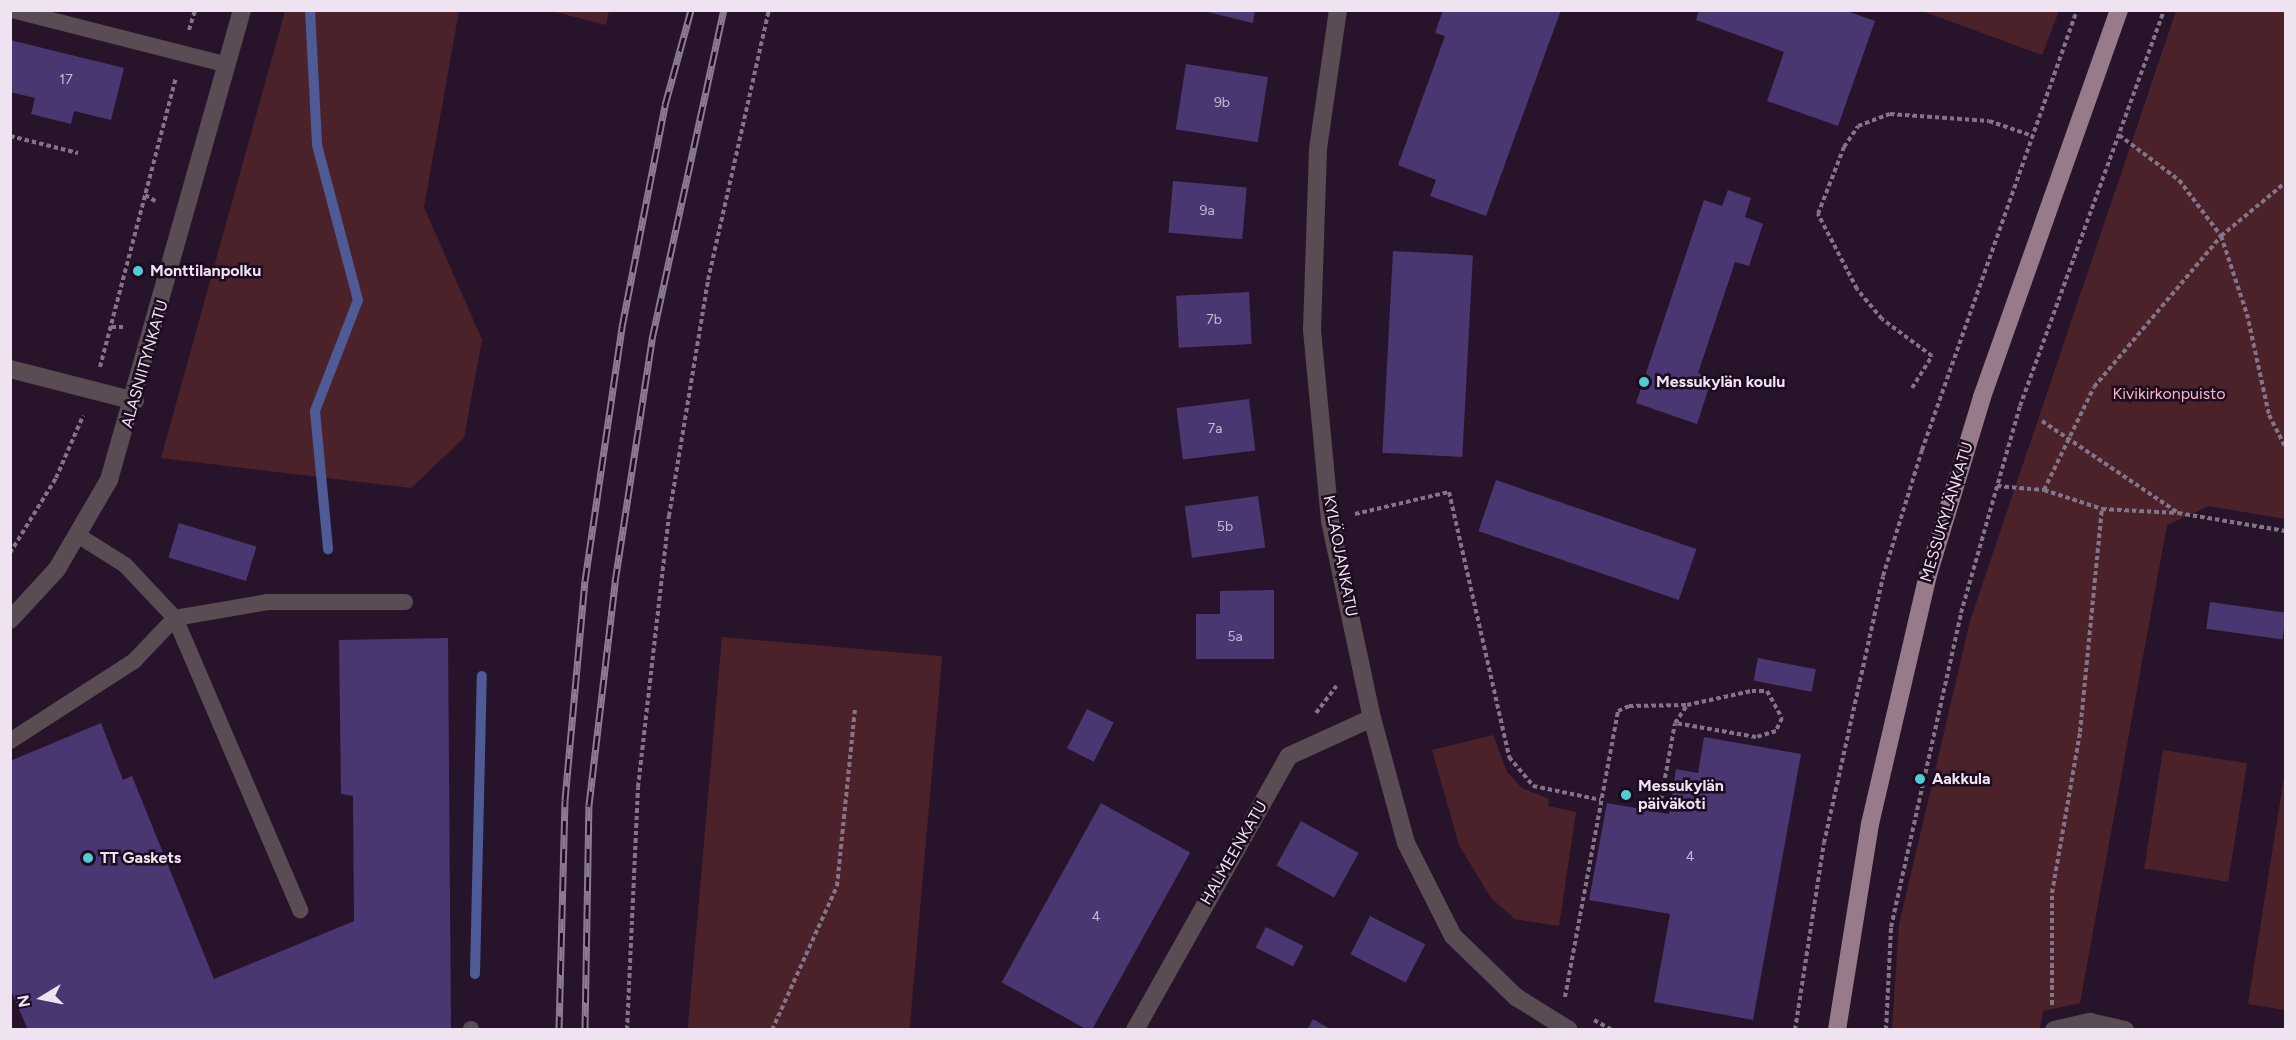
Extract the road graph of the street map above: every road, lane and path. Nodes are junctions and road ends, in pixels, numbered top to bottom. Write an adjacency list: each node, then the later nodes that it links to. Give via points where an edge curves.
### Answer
1 (12, 10): 8 (lane)
2 (195, 10): 8 (path)
3 (242, 10): 9 (street, ALASNIITYNKATU)
4 (769, 10): 53 (path, via 708,280 669,516 638,787)
5 (1338, 10): 40 (street, KYLÄOJANKATU, via 1318,149 1312,330 1330,521)
6 (2119, 10): 58 (main road, MESSUKYLÄNKATU, via 1982,397 1928,575 1870,824)
7 (2164, 10): 10 (path)
8 (183, 54): 9 (lane); 15 (path)
9 (227, 65): 23 (street, ALASNIITYNKATU)
10 (2119, 135): 17 (path, via 2179,180); 27 (path)
11 (10, 136): 13 (path)
12 (2033, 136): 21 (path, via 1989,121 1890,114 1858,126 1844,147 1818,214 1857,289 1882,319 1932,356)
13 (78, 153)
14 (2286, 182): 17 (path)
15 (145, 195): 16 (path, via 158,198); 19 (path)
16 (155, 208)
17 (2221, 236): 25 (path, via 2094,387); 26 (path, via 2247,314 2269,415)
18 (125, 321): 19 (path, via 122,331)
19 (111, 327): 22 (path)
20 (10, 369): 22 (street)
21 (1912, 388)
22 (94, 390): 23 (street); 36 (path, via 56,478)
23 (135, 401): 35 (street, ALASNIITYNKATU, via 109,480)
24 (2042, 421): 25 (path)
25 (2069, 440): 28 (path); 31 (path)
26 (2286, 448)
27 (1996, 486): 28 (path); 59 (path, via 1915,800 1891,927)
28 (2044, 490): 30 (path)
29 (1350, 505): 32 (path)
30 (2102, 509): 31 (path); 51 (path, via 2080,732 2052,893)
31 (2178, 513): 34 (path)
32 (1352, 514): 33 (path); 47 (path, via 1449,492 1509,757 1533,786)
33 (1354, 523)
34 (2286, 531)
35 (79, 536): 38 (lane, via 125,565); 39 (street, ALASNIITYNKATU)
36 (10, 553)
37 (405, 602): 38 (lane, via 268,602)
38 (175, 618): 45 (lane, via 134,661); 49 (lane)
39 (10, 620)
40 (1358, 652): 43 (street, KYLÄOJANKATU); 46 (path, via 1338,658 1334,692 1295,735)
41 (1687, 705): 44 (path); 44 (path, via 1767,691 1782,718 1767,737); 47 (path, via 1618,711)
42 (855, 709): 54 (path, via 837,886)
43 (1372, 718): 46 (street); 56 (street, KYLÄOJANKATU, via 1406,843 1453,936 1516,997)
44 (1675, 723): 48 (path)
45 (10, 741)
46 (1289, 756): 55 (street, HALMEENKATU)
47 (1601, 800): 50 (path, via 1563,1003)
48 (1661, 800)
49 (300, 910)
50 (1556, 997)
51 (2052, 1010)
52 (1584, 1015): 57 (path)
53 (627, 1029)
54 (772, 1029)
55 (1135, 1029)
56 (1569, 1029)
57 (1612, 1029)
58 (1838, 1029)
59 (1886, 1029)
60 (2054, 1029): 61 (street, via 2090,1022)
61 (2125, 1029)

